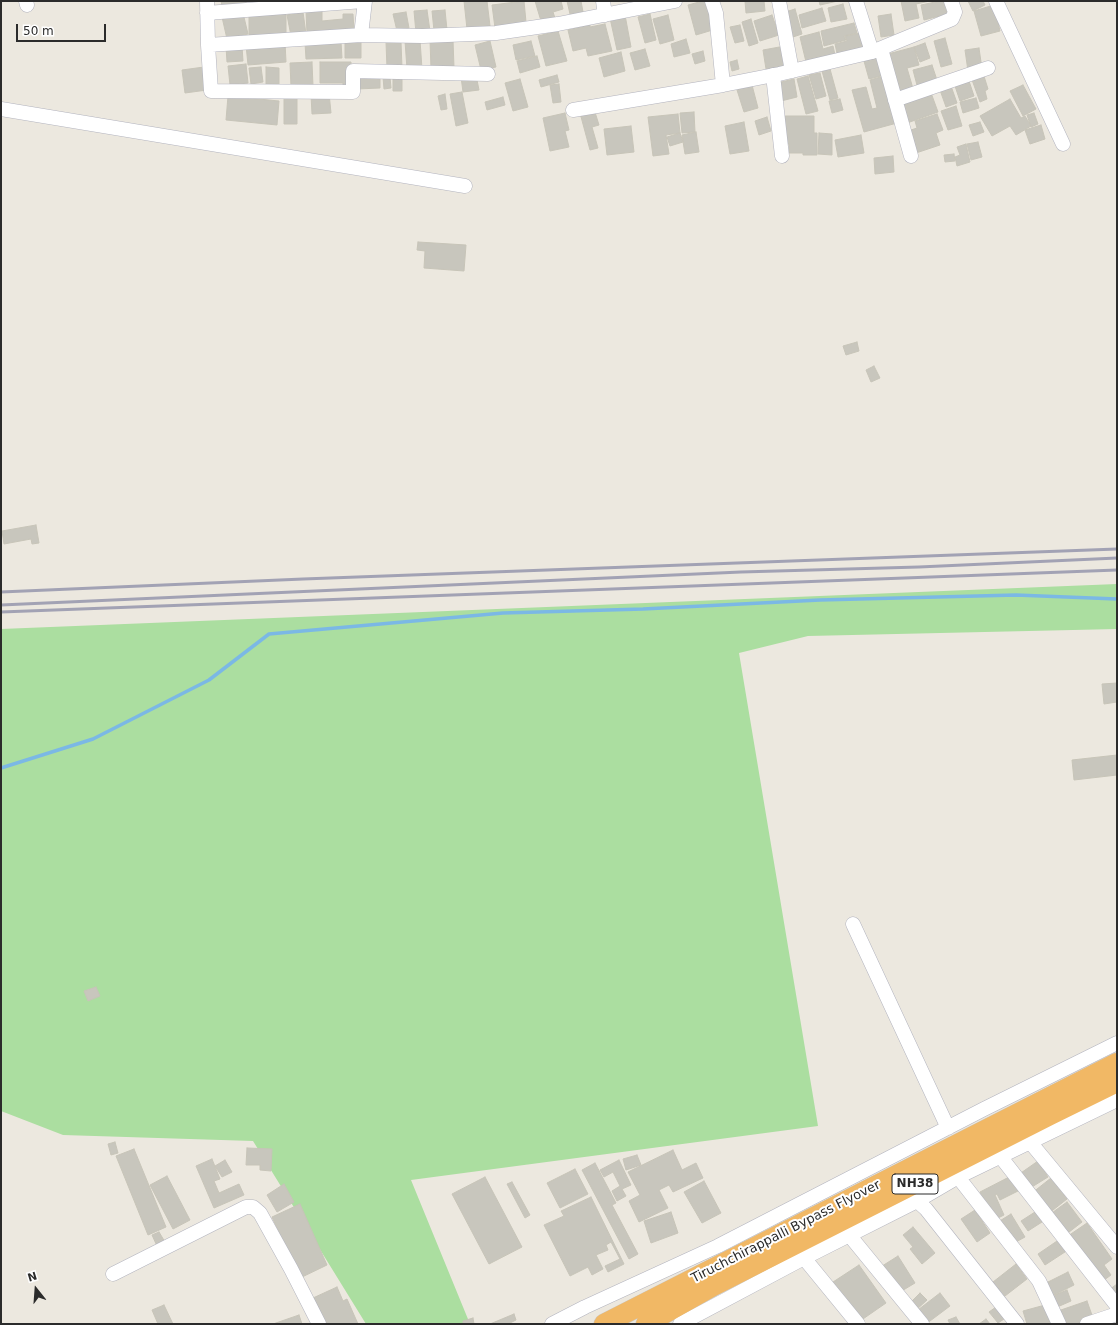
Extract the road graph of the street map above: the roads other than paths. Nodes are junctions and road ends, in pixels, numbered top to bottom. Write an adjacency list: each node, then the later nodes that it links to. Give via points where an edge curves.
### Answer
1 (364, 1): 8 (street); 10 (street)
2 (675, 1): 9 (street)
3 (712, 1): 17 (street, via 716,13)
4 (778, 1): 14 (street)
5 (856, 1): 12 (street)
6 (951, 1): 12 (street, via 955,12 952,19)
7 (996, 1): 21 (street)
8 (207, 7): 11 (street)
9 (604, 8): 10 (street, via 558,24 496,33)
10 (361, 35): 11 (street)
11 (208, 45): 15 (street, via 211,91 353,92 353,71)
12 (877, 50): 14 (street); 18 (street)
13 (988, 68): 18 (street)
14 (792, 71): 16 (street)
15 (488, 74)
16 (773, 76): 17 (street); 22 (street)
17 (723, 85): 20 (street)
18 (895, 100): 23 (street)
19 (1, 109): 24 (street)
20 (573, 110)
21 (1063, 144)
22 (782, 156)
23 (911, 156)
24 (464, 186)
25 (853, 924): 32 (street)
26 (1117, 1043): 31 (street)
27 (1117, 1063): 30 (highway, Tiruchchirappalli Bypass Flyover / NH38)
28 (1117, 1082): 47 (highway, Tiruchchirappalli Bypass Flyover / NH38, via 713,1286)
29 (1117, 1100): 33 (street)
30 (1038, 1103): 31 (street); 46 (highway, Tiruchchirappalli Bypass Flyover / NH38)
31 (984, 1109): 32 (street)
32 (948, 1128): 45 (street, via 718,1246)
33 (1030, 1142): 34 (street); 38 (street)
34 (1000, 1156): 35 (street); 41 (street)
35 (958, 1177): 36 (street); 51 (street, via 1040,1281)
36 (917, 1201): 37 (street); 50 (street)
37 (850, 1236): 39 (street); 49 (street)
38 (1117, 1248)
39 (804, 1258): 43 (street); 48 (street)
40 (113, 1274): 44 (street, via 246,1207 253,1207 260,1213)
41 (1117, 1306)
42 (1117, 1314): 52 (street)
43 (688, 1322)
44 (319, 1324)
45 (552, 1324)
46 (604, 1324)
47 (646, 1324)
48 (858, 1324)
49 (922, 1324)
50 (1017, 1324)
51 (1059, 1324)
52 (1087, 1324)

